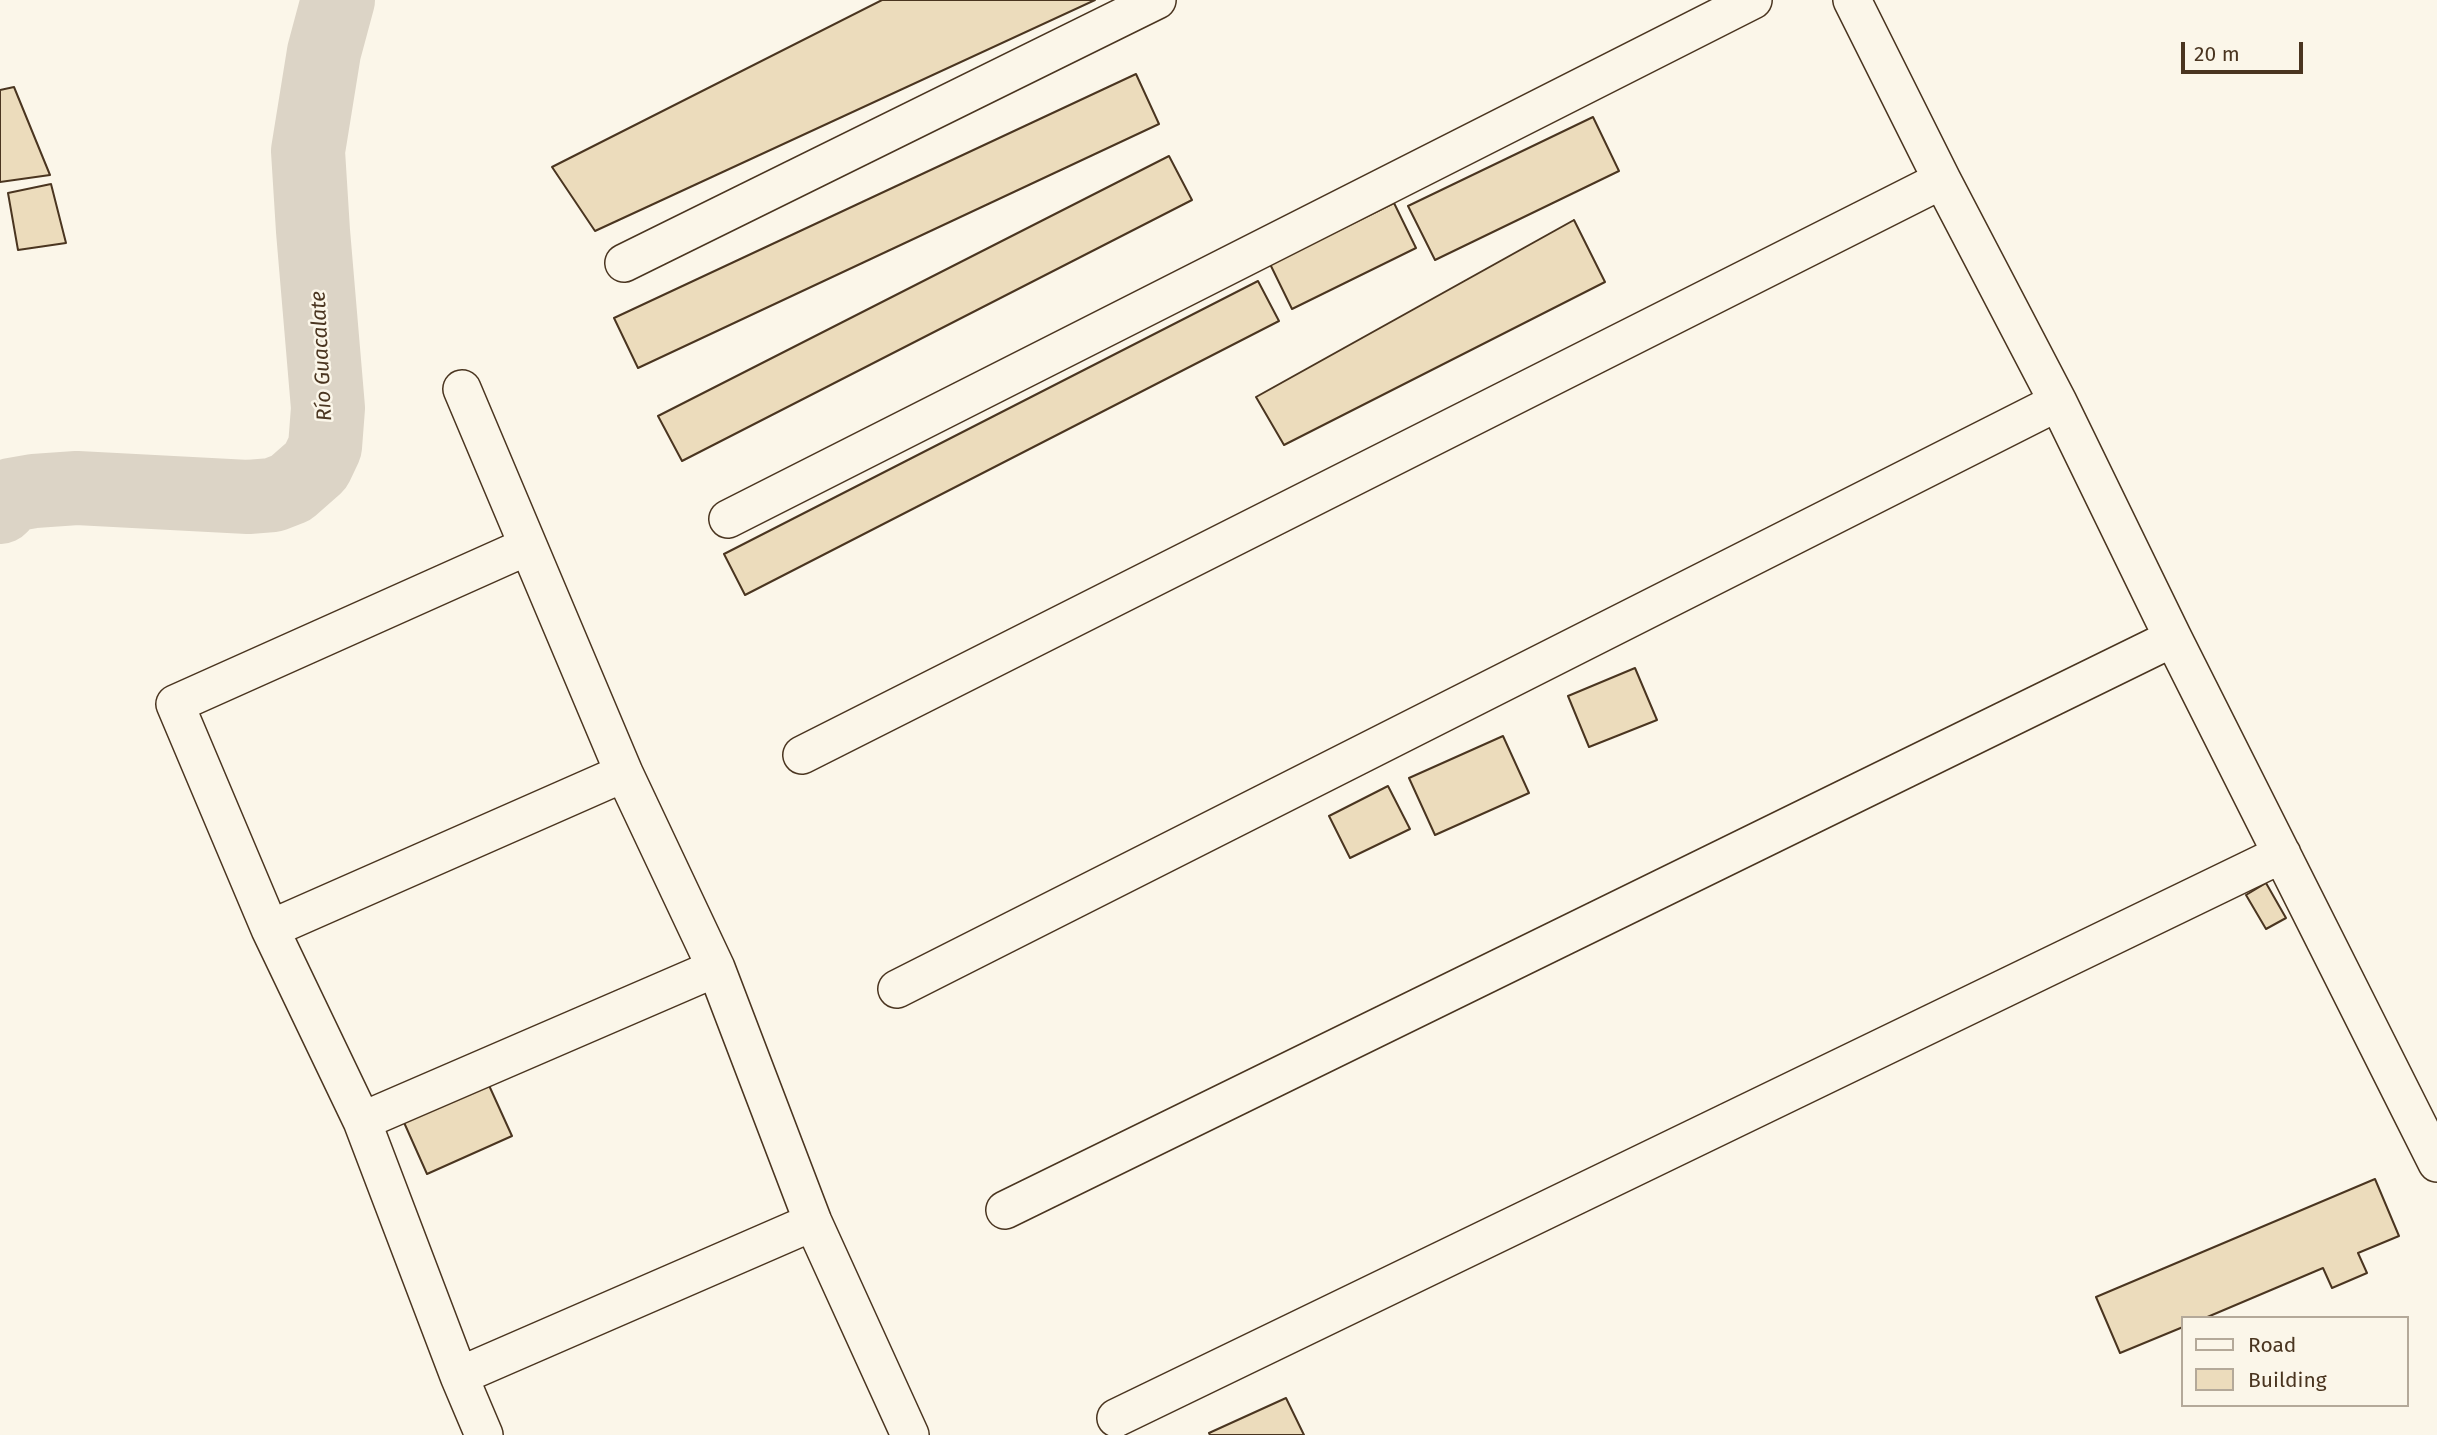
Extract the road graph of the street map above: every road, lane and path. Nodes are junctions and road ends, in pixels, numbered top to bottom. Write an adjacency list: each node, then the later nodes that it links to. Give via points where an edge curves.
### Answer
1 (1157, 0): 5 (street)
2 (1753, 0): 8 (street)
3 (1852, 0): 4 (street)
4 (1942, 180): 7 (street); 11 (street)
5 (624, 263)
6 (462, 389): 9 (street)
7 (2058, 402): 10 (street); 16 (street)
8 (728, 519)
9 (528, 546): 12 (street); 14 (street, via 175,704)
10 (2173, 638): 13 (street); 19 (street)
11 (802, 755)
12 (624, 773): 14 (street); 15 (street)
13 (2282, 854): 18 (street); 22 (street)
14 (270, 929): 17 (street)
15 (716, 968): 17 (street); 20 (street)
16 (897, 989)
17 (362, 1121): 21 (street)
18 (2437, 1163)
19 (1005, 1210)
20 (813, 1222): 21 (street); 23 (street)
21 (459, 1376): 24 (street)
22 (1116, 1418)
23 (904, 1433)
24 (484, 1435)

